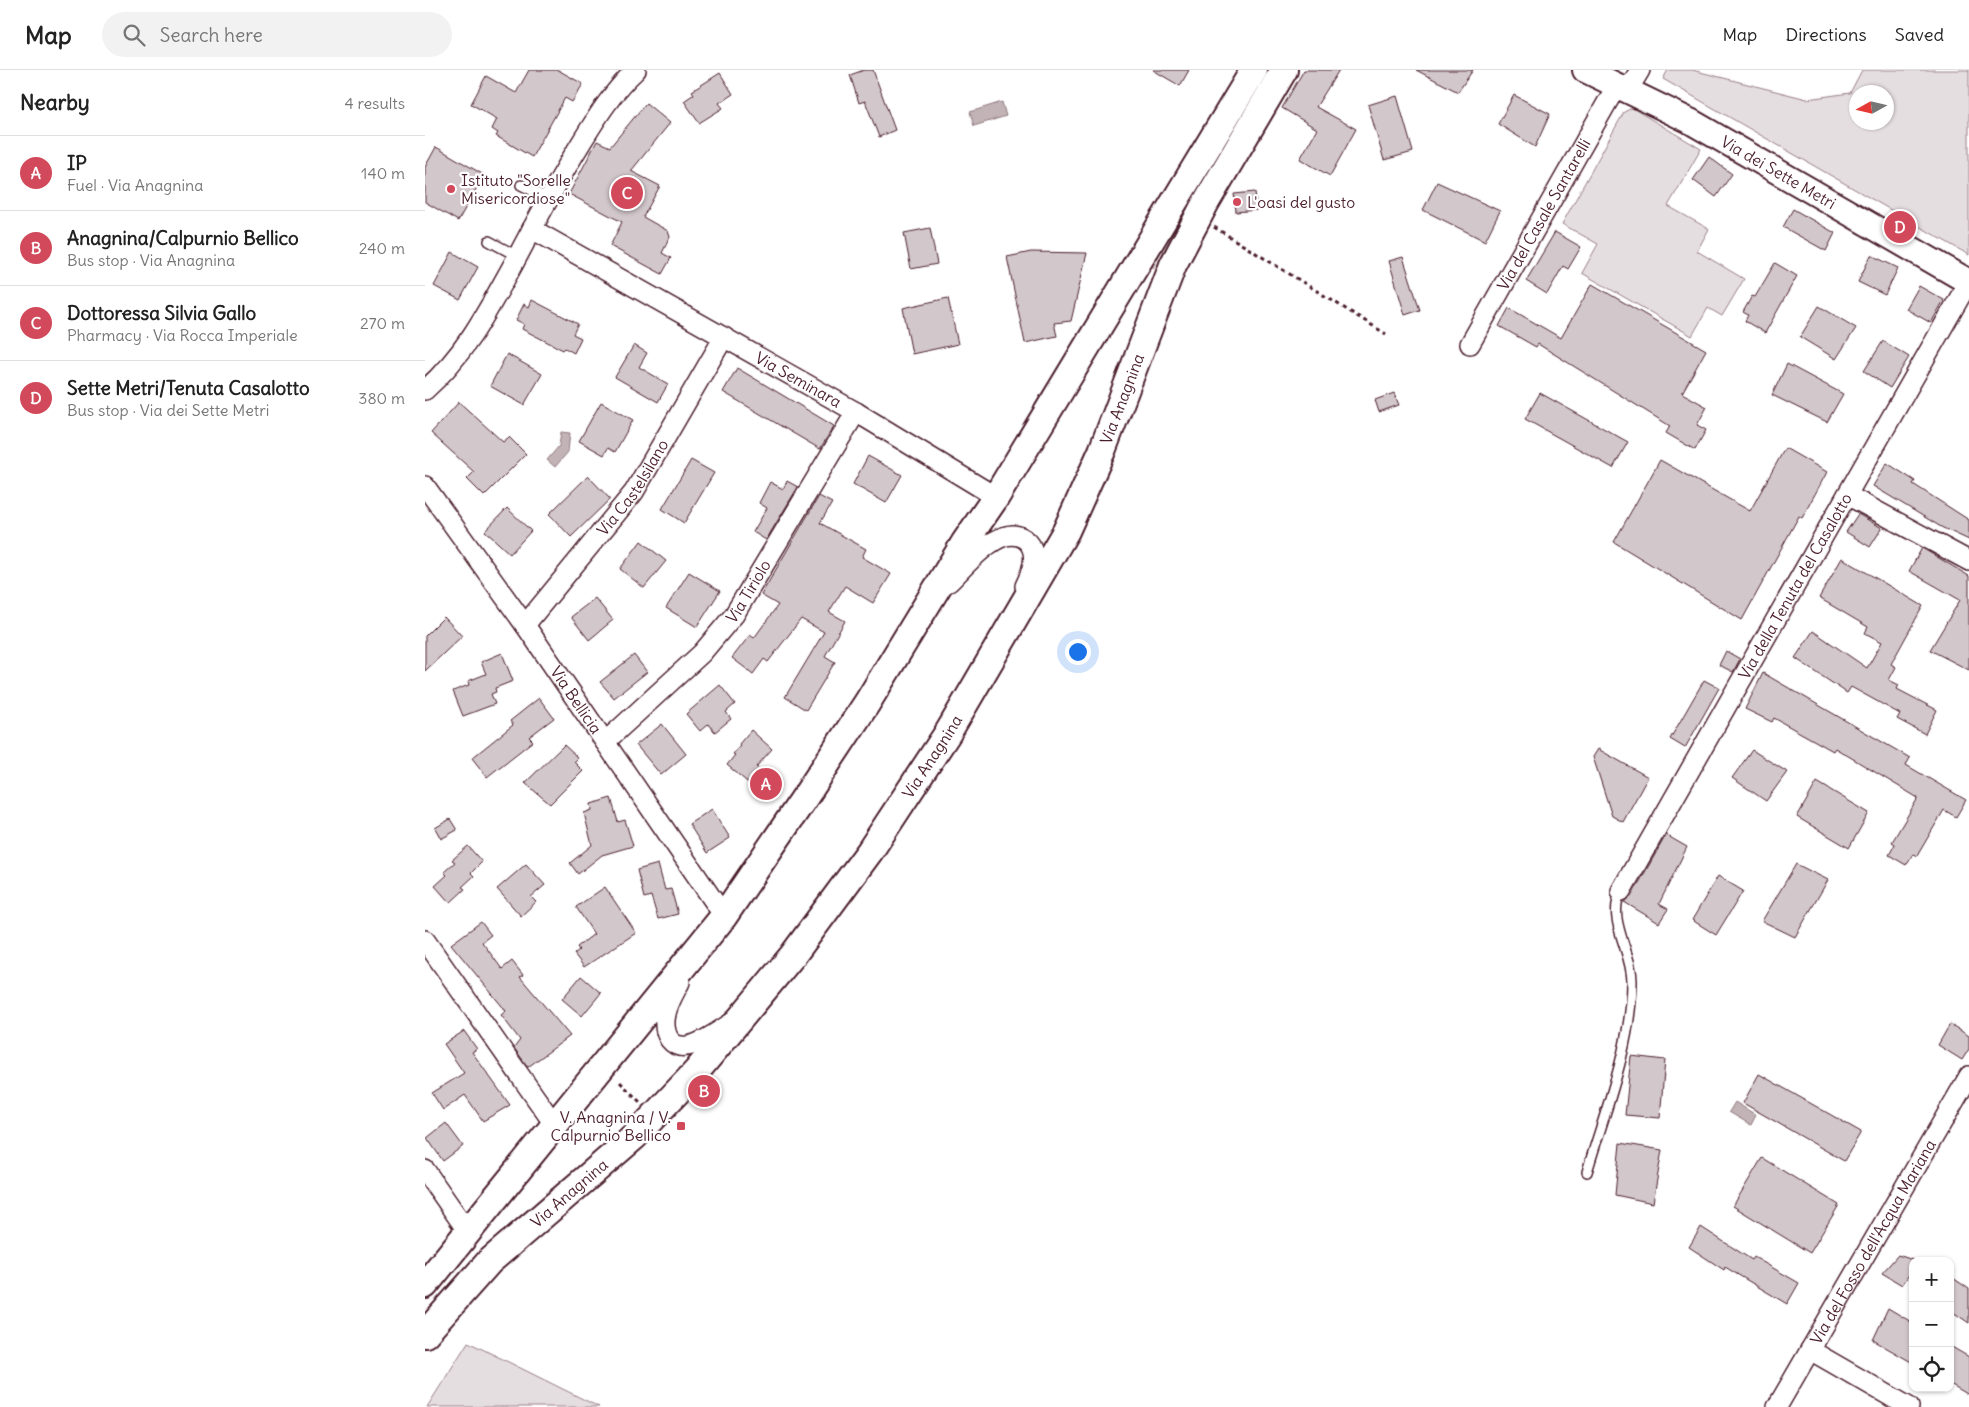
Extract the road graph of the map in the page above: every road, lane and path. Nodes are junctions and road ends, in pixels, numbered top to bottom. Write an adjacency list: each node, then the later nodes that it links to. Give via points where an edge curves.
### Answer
1 (635, 70): 7 (street, via 606,103)
2 (1254, 70): 20 (main road)
3 (1284, 70): 8 (main road, Via Anagnina)
4 (1585, 70): 5 (street, Via dei Sette Metri)
5 (1629, 81): 12 (street, Via dei Sette Metri, via 1715,135); 15 (street, Via del Casale Santarelli)
6 (521, 185): 7 (lane)
7 (549, 199): 9 (street)
8 (1198, 217): 13 (path); 24 (main road, Via Anagnina, via 1162,291 1102,451 1076,510)
9 (532, 229): 11 (street); 14 (street, Via Seminara)
10 (489, 240): 11 (lane)
11 (517, 256): 16 (street, via 475,335 451,366)
12 (1969, 281): 19 (street, Via della Tenuta del Casalotto)
13 (1386, 334)
14 (724, 337): 17 (street, Via Seminara); 23 (street, Via Castelsilano, via 634,492)
15 (1469, 344)
16 (425, 390)
17 (856, 412): 20 (street, Via Seminara); 25 (street, Via Tiriolo, via 735,615 702,653)
18 (425, 486): 23 (street, Via Bellicia)
19 (1847, 494): 21 (street); 26 (street, Via della Tenuta del Casalotto)
20 (996, 497): 22 (main road)
21 (1969, 561)
22 (931, 598): 24 (street, via 994,541 1013,535 1030,544 1033,554 1029,579); 27 (main road, via 816,782)
23 (525, 625): 25 (street, Via Bellicia)
24 (985, 671): 30 (main road, Via Anagnina, via 870,851)
25 (605, 742): 27 (street, Via Bellicia)
26 (1621, 891): 36 (lane, via 1616,914 1632,974 1628,1026)
27 (723, 916): 29 (main road)
28 (425, 940): 34 (street)
29 (694, 952): 30 (street, via 666,1014 666,1032 672,1042 679,1046 696,1044); 34 (main road)
30 (746, 1013): 39 (main road, Via Anagnina, via 634,1137 496,1255)
31 (1969, 1076): 40 (street, Via del Fosso dell'Acqua Mariana)
32 (620, 1082): 33 (path)
33 (642, 1104)
34 (554, 1124): 37 (main road)
35 (425, 1170): 37 (street)
36 (1587, 1172)
37 (468, 1232): 38 (main road)
38 (425, 1284)
39 (425, 1334)
40 (1810, 1350): 41 (street, Via del Fosso dell'Acqua Mariana); 42 (street)
41 (1777, 1407)
42 (1909, 1407)

